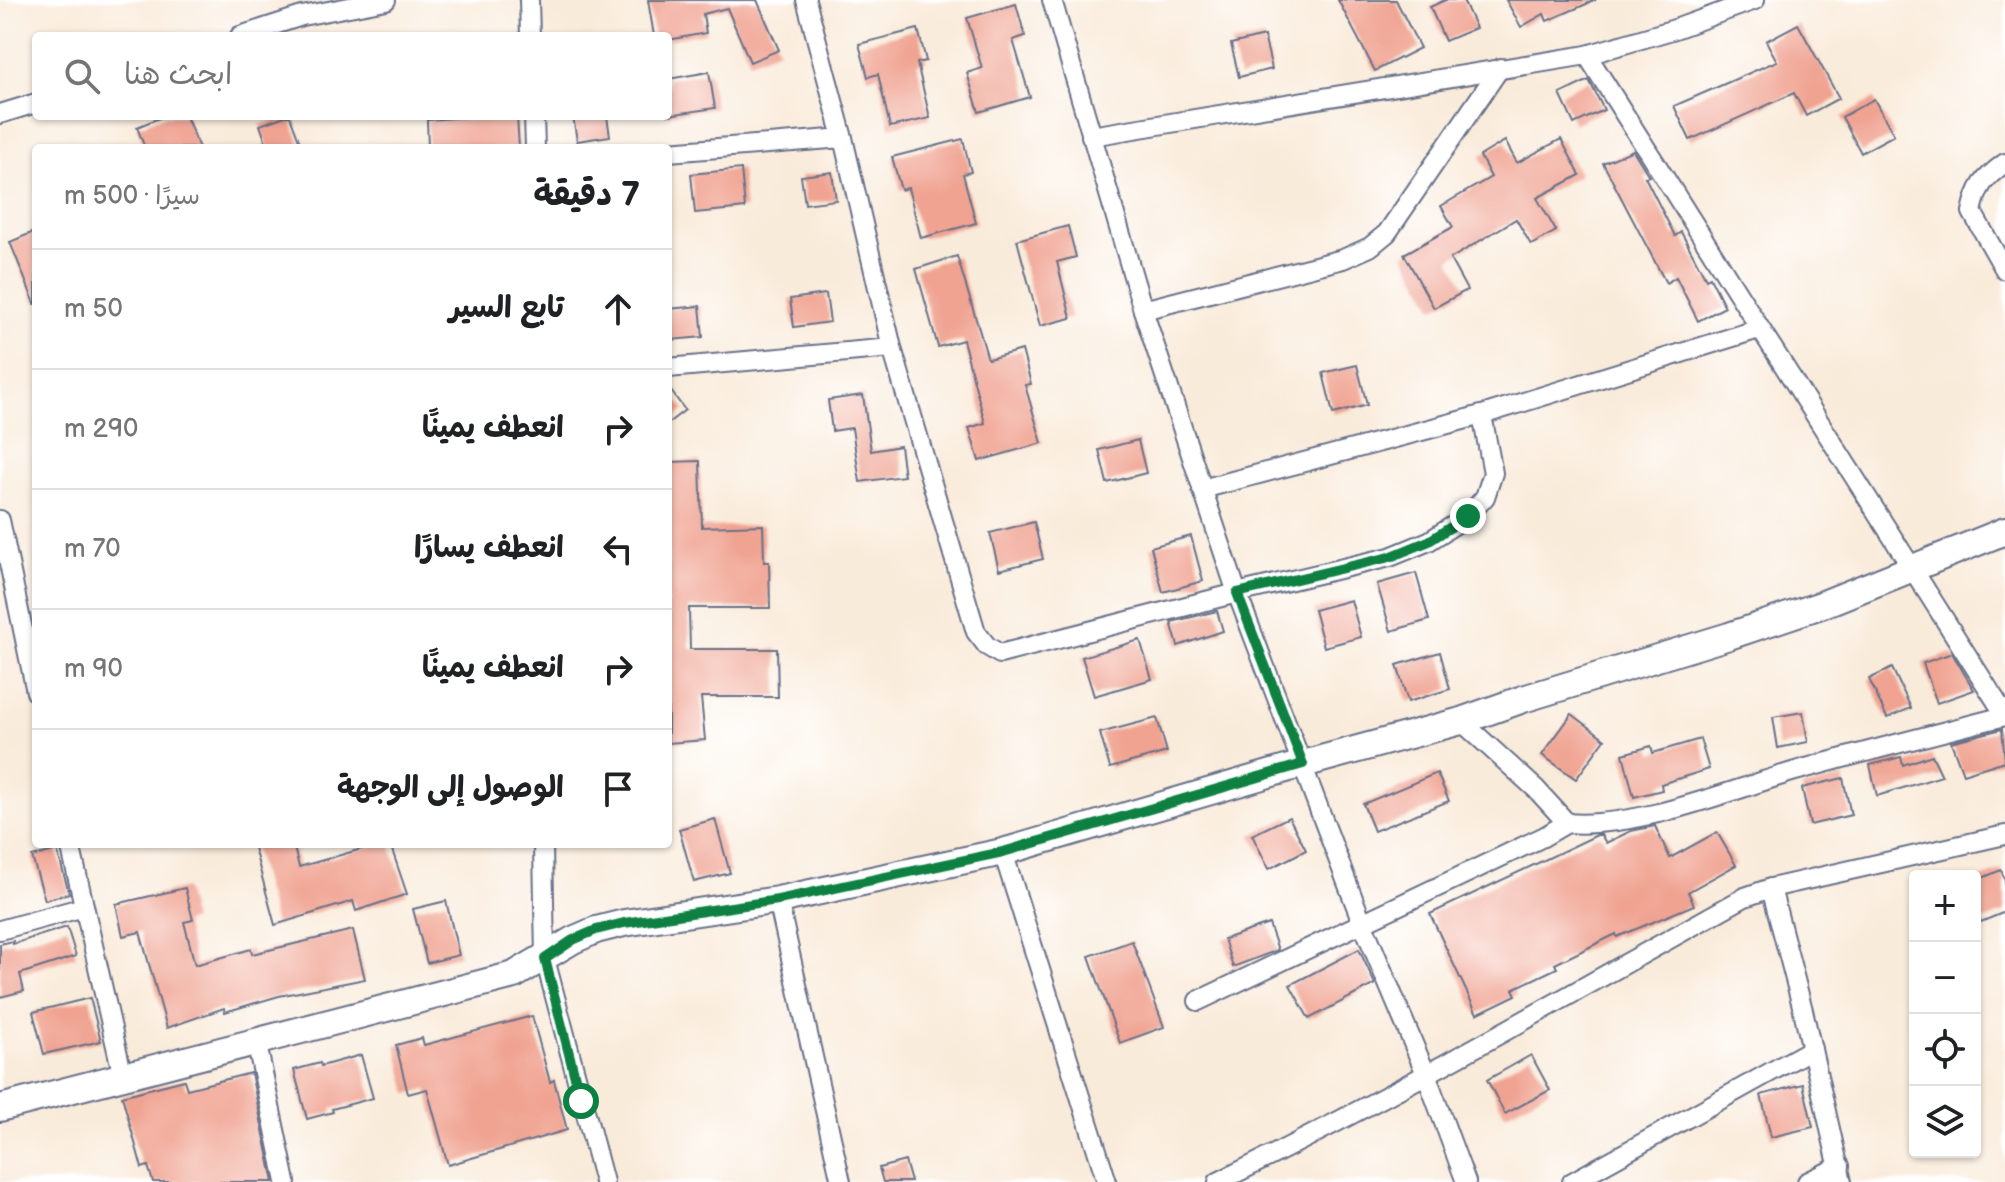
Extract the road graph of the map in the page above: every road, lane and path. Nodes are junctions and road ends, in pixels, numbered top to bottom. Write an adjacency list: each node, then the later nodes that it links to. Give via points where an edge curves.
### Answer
1 (386, 0): 6 (street)
2 (529, 0): 8 (street)
3 (806, 0): 15 (street)
4 (1052, 0): 14 (street)
5 (1755, 0): 9 (street)
6 (302, 8): 7 (street)
7 (249, 32)
8 (530, 32)
9 (1587, 55): 10 (street); 21 (street)
10 (1500, 68): 14 (street); 20 (street, via 1387,233 1370,247 1343,259)
11 (32, 104): 12 (street)
12 (0, 114)
13 (534, 120): 16 (street)
14 (1091, 136): 20 (street)
15 (843, 138): 17 (street); 22 (street)
16 (535, 144)
17 (672, 152)
18 (2005, 163): 19 (street, via 1977,191 1972,212)
19 (2005, 270)
20 (1143, 310): 25 (street)
21 (1759, 329): 24 (street); 28 (street)
22 (892, 348): 23 (street); 29 (street, via 976,632 987,646 1000,654)
23 (672, 368)
24 (1482, 415): 25 (street); 29 (street, via 1493,473 1485,497 1468,516 1390,557)
25 (1202, 489): 29 (street)
26 (0, 520): 30 (street)
27 (2005, 531): 28 (main road)
28 (1912, 570): 31 (street); 32 (main road, via 1742,632)
29 (1237, 593): 33 (street)
30 (32, 671)
31 (2005, 716): 34 (street, via 1626,821)
32 (1461, 721): 33 (main road); 34 (street)
33 (1303, 764): 38 (main road); 42 (street)
34 (1567, 823): 42 (street)
35 (2005, 835): 39 (street)
36 (71, 848): 41 (street)
37 (543, 848): 44 (street)
38 (1003, 852): 40 (main road); 55 (street)
39 (1771, 888): 47 (street); 48 (street, via 1745,897)
40 (778, 900): 44 (main road, via 596,930); 54 (street)
41 (84, 907): 43 (street); 49 (street)
42 (1362, 922): 45 (street); 48 (street)
43 (0, 930)
44 (545, 959): 46 (main road, via 514,975); 53 (street)
45 (1198, 1001)
46 (256, 1040): 49 (main road); 52 (street)
47 (1812, 1049): 51 (street); 58 (street)
48 (1426, 1074): 56 (street); 57 (street)
49 (123, 1077): 50 (main road)
50 (0, 1108)
51 (1841, 1174): 59 (street)
52 (286, 1182)
53 (604, 1182)
54 (841, 1182)
55 (1107, 1182)
56 (1218, 1182)
57 (1466, 1182)
58 (1572, 1182)
59 (1807, 1182)

